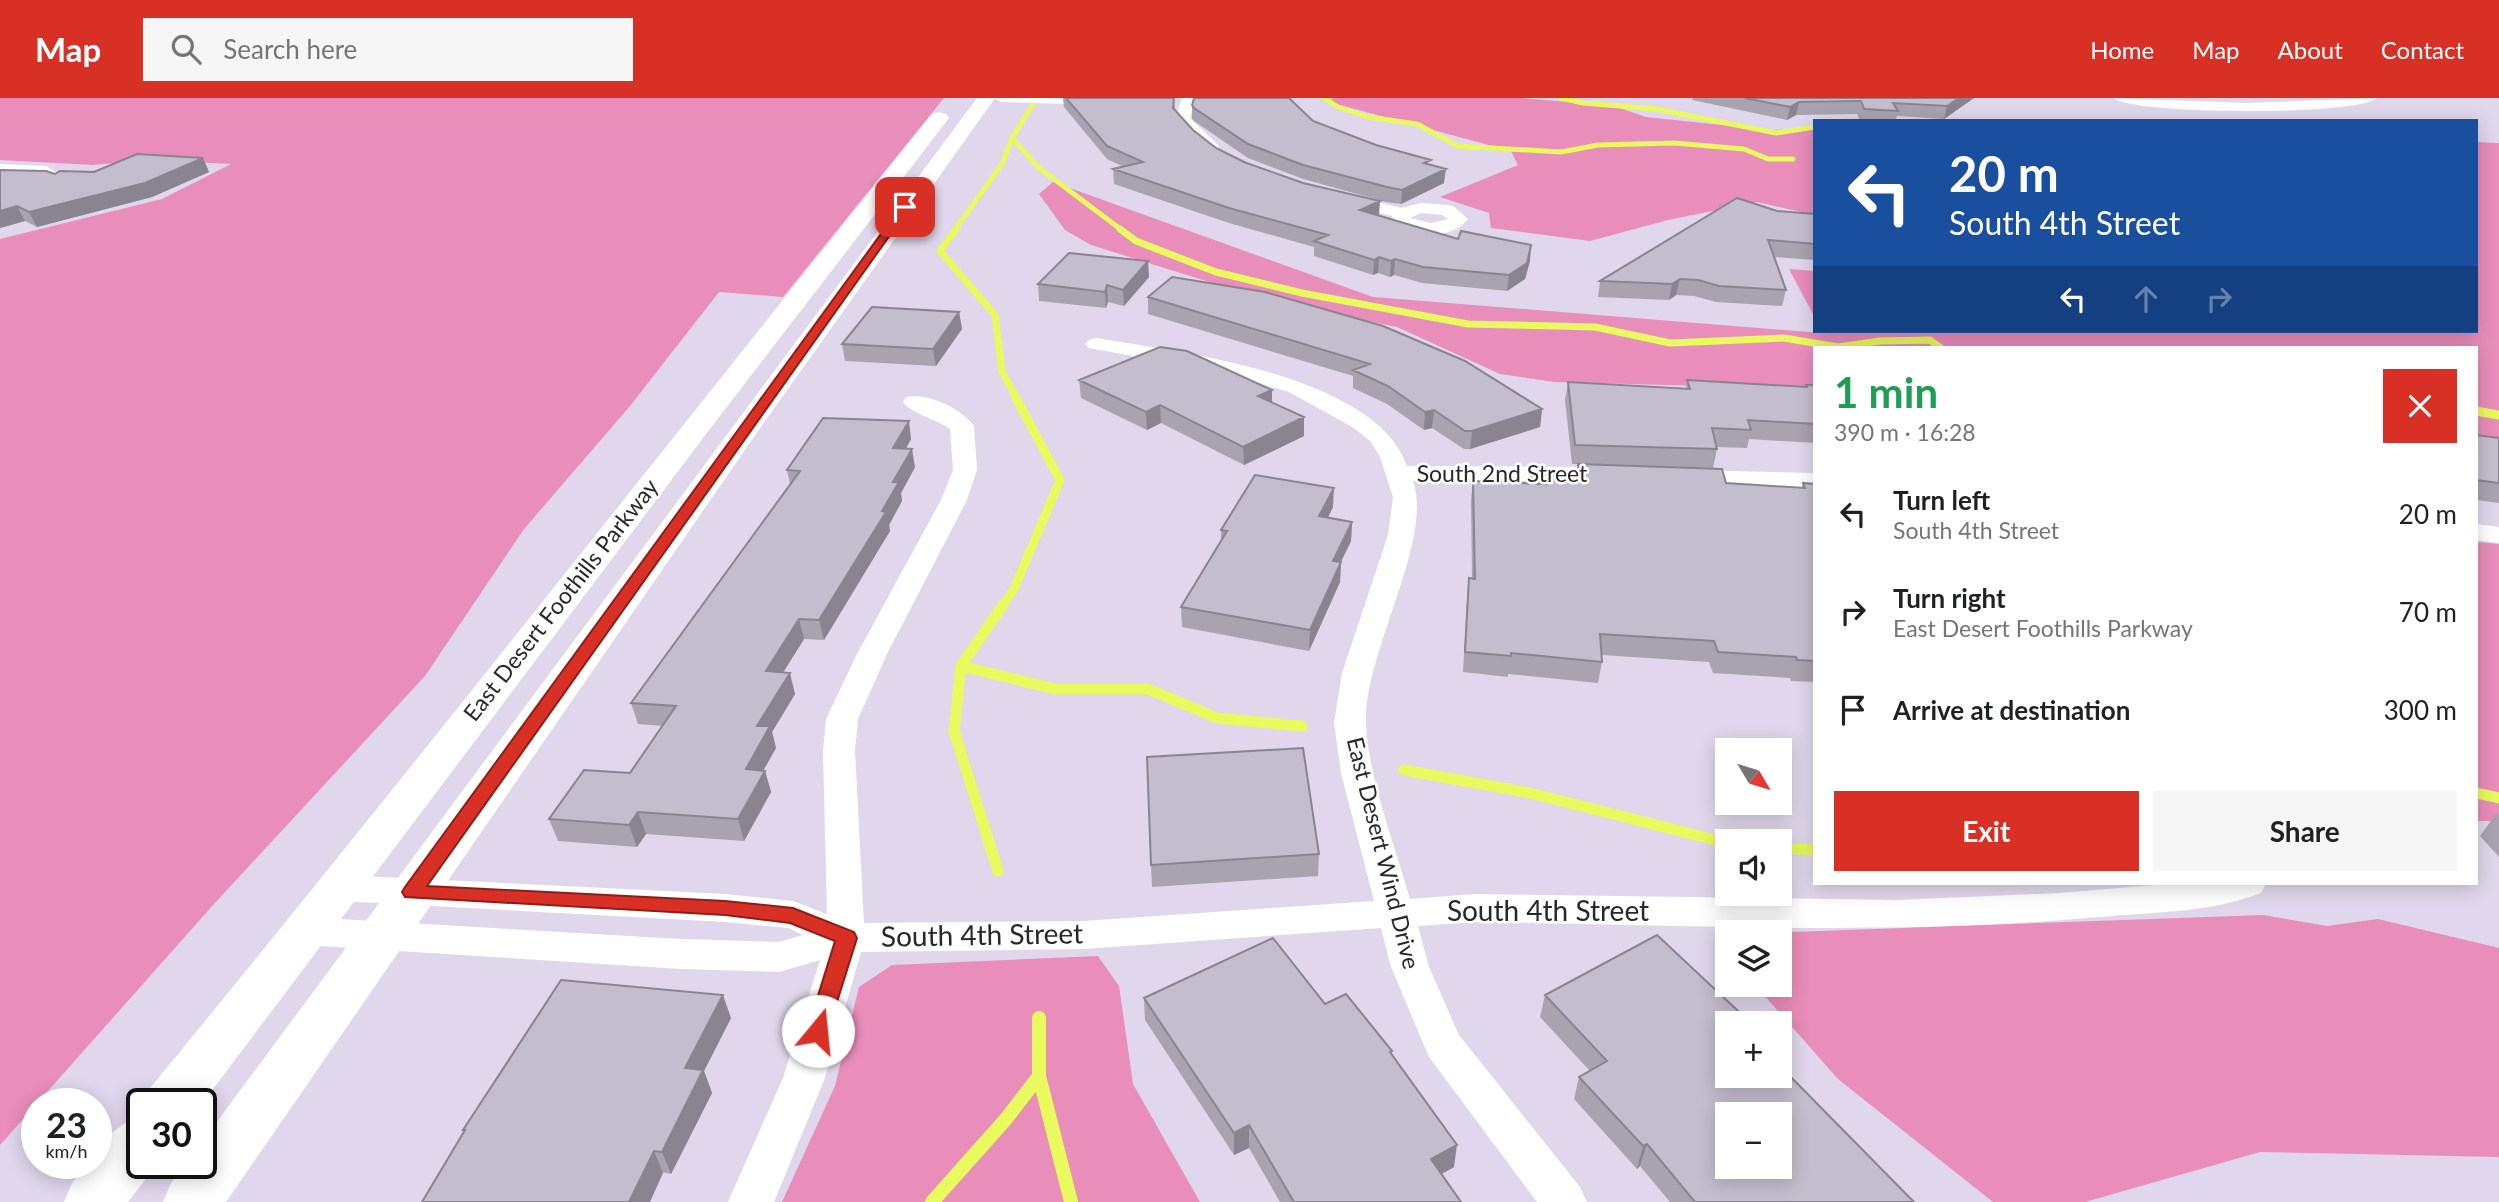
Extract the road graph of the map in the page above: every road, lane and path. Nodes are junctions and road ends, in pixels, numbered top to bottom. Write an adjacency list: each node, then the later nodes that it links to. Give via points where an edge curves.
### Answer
1 (955, 98): 23 (street, East Desert Foothills Parkway)
2 (986, 98): 24 (street, East Desert Foothills Parkway)
3 (1001, 98): 6 (street)
4 (2121, 98): 5 (street, via 2241,108 2305,107)
5 (2370, 98)
6 (1015, 99): 7 (street)
7 (1112, 102)
8 (1184, 102): 9 (street, via 1182,119 1187,126)
9 (1227, 158)
10 (0, 169): 11 (street, via 46,171)
11 (61, 181)
12 (1327, 194): 13 (street)
13 (1401, 213)
14 (1096, 345): 16 (street, East Desert Wind Drive, via 1223,366 1297,387 1333,405 1380,438)
15 (914, 402): 29 (street, via 962,426 965,470 842,719 839,751)
16 (1398, 473): 17 (street, South 2nd Street); 26 (street, East Desert Wind Drive, via 1406,497 1401,535 1357,673 1350,723 1358,773)
17 (1640, 475)
18 (1665, 476): 19 (street)
19 (1813, 481)
20 (2478, 533): 21 (street)
21 (2499, 535)
22 (2245, 885): 26 (street, South 4th Street, via 2227,892 2059,907 1897,914 1475,908)
23 (341, 888): 24 (street, South 4th Street); 27 (street, East Desert Foothills Parkway)
24 (411, 892): 25 (street, South 4th Street); 28 (street, East Desert Foothills Parkway)
25 (637, 903): 29 (street, South 4th Street, via 793,915); 30 (street)
26 (1395, 912): 29 (street, South 4th Street, via 1084,935); 36 (street, East Desert Wind Drive, via 1410,967 1443,1045)
27 (305, 931): 28 (street, South 4th Street); 31 (street, East Desert Foothills Parkway)
28 (381, 935): 30 (street, South 4th Street); 34 (street, East Desert Foothills Parkway)
29 (846, 938): 30 (street, South 4th Street, via 779,957); 35 (street, via 804,1078)
30 (615, 950)
31 (182, 1088)
32 (126, 1160): 33 (street)
33 (93, 1202)
34 (192, 1202)
35 (751, 1202)
36 (1564, 1202)

